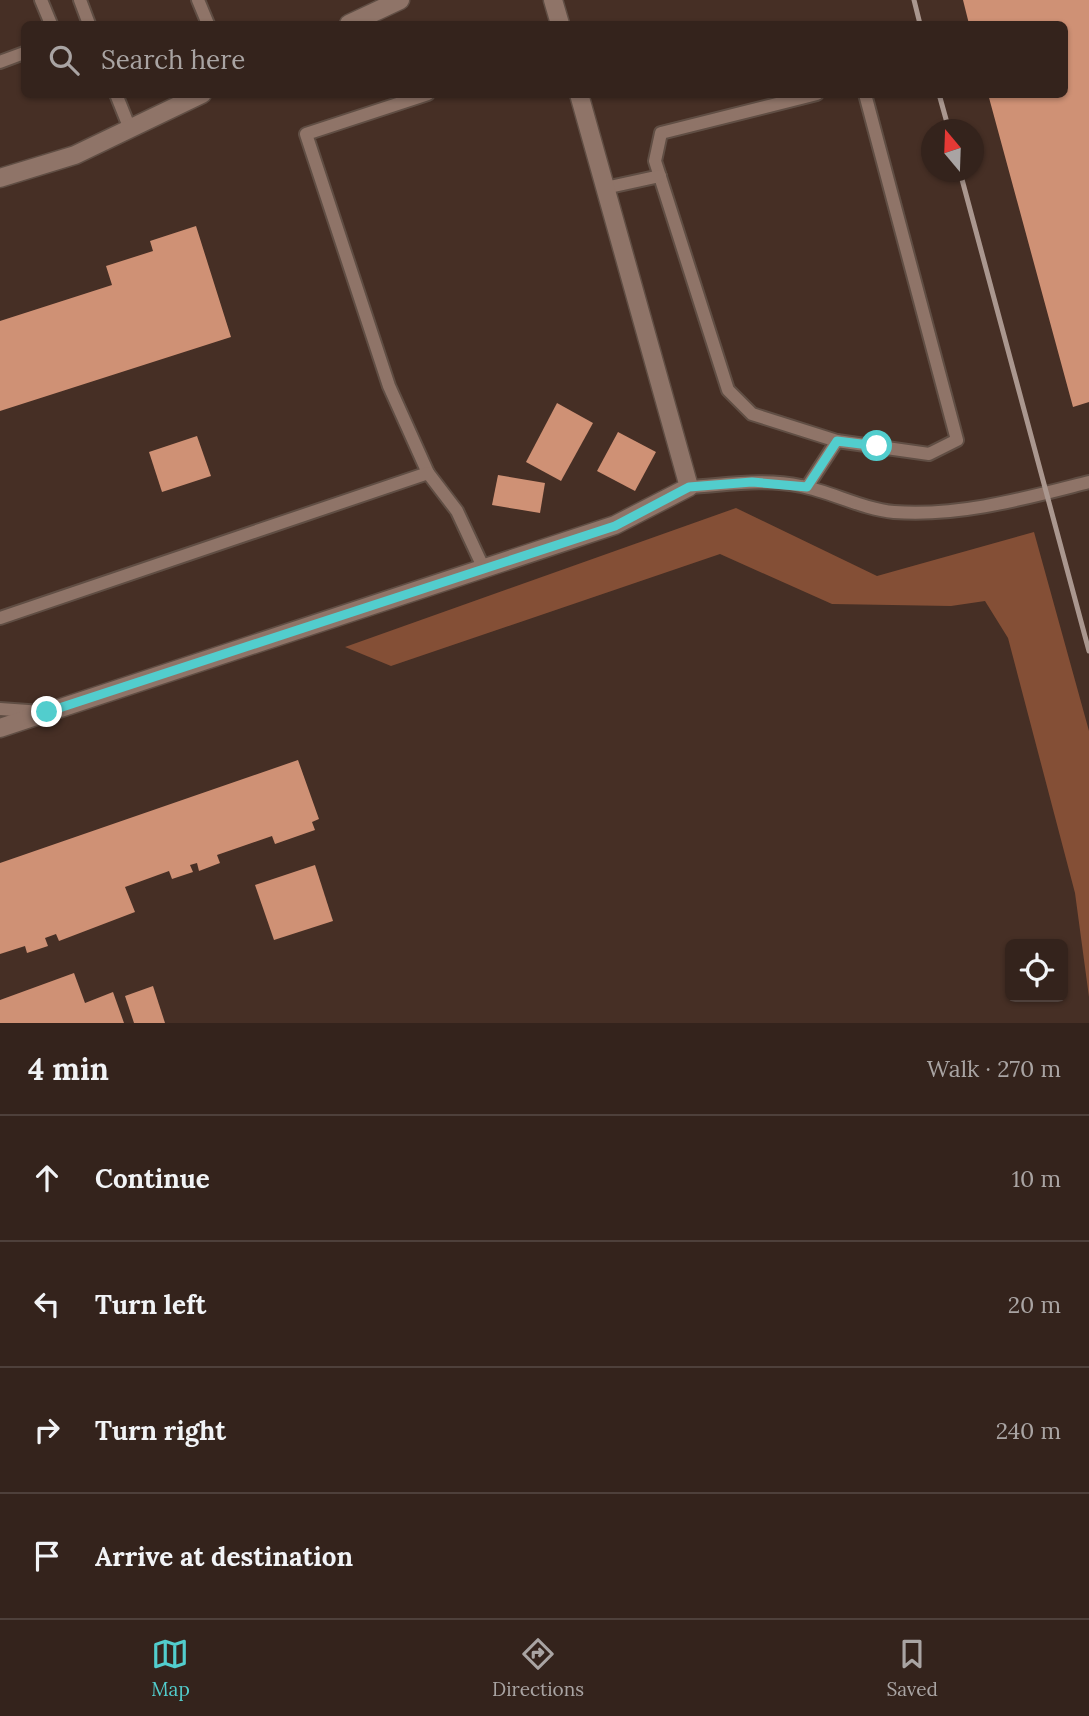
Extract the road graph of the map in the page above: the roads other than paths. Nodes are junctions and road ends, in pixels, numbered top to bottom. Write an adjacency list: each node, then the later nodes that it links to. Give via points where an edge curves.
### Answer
1 (41, 0): 6 (lane)
2 (80, 0): 7 (lane)
3 (198, 0): 8 (lane)
4 (400, 0): 9 (street)
5 (553, 0): 10 (street)
6 (50, 21)
7 (88, 21)
8 (207, 21)
9 (355, 21)
10 (559, 21)
11 (21, 54): 12 (lane)
12 (0, 62)
13 (118, 98): 19 (lane)
14 (194, 98): 19 (street)
15 (416, 98): 24 (lane, via 306,134 389,386)
16 (580, 98): 22 (street)
17 (801, 98): 20 (lane, via 662,133 655,161)
18 (866, 98): 23 (lane, via 957,440 929,454)
19 (130, 129): 21 (street, via 75,155)
20 (660, 177): 22 (lane); 23 (lane, via 728,390 752,414)
21 (0, 178)
22 (605, 188): 26 (street)
23 (837, 441): 27 (lane)
24 (428, 473): 28 (lane, via 457,510); 29 (lane)
25 (1089, 482): 27 (lane, via 979,508 927,512 892,512)
26 (689, 487): 27 (lane, via 752,482); 28 (street, via 615,526)
27 (807, 487)
28 (484, 569): 31 (street)
29 (0, 618)
30 (0, 709): 31 (lane)
31 (47, 712): 32 (street)
32 (0, 728)

